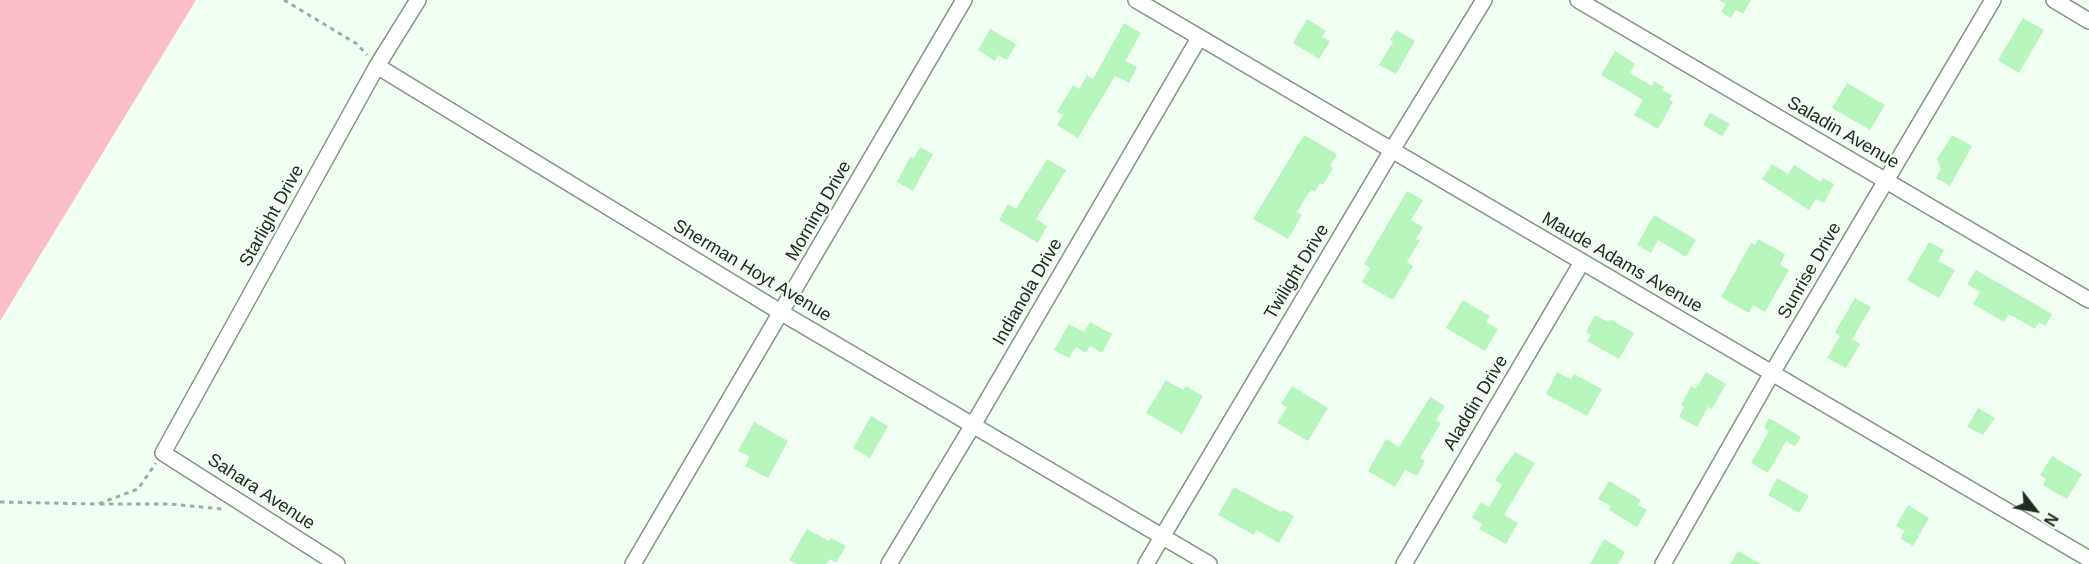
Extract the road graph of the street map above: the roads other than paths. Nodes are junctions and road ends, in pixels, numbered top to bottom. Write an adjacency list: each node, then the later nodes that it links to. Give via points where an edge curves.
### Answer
1 (418, 0): 10 (street, Starlight Drive)
2 (964, 0): 15 (street, Morning Drive)
3 (1136, 0): 9 (street, Maude Adams Avenue)
4 (1484, 0): 11 (street, Twilight Drive)
5 (1578, 0): 12 (street, Saladin Avenue)
6 (1993, 0): 12 (street, Sunrise Drive)
7 (2054, 0): 8 (street)
8 (2089, 21)
9 (1199, 38): 11 (street, Maude Adams Avenue); 17 (street, Indianola Drive)
10 (377, 66): 15 (street, Sherman Hoyt Avenue); 18 (street, Starlight Drive)
11 (1392, 150): 13 (street, Maude Adams Avenue); 19 (street, Twilight Drive)
12 (1886, 181): 14 (street, Saladin Avenue); 16 (street, Sunrise Drive)
13 (1582, 262): 16 (street, Maude Adams Avenue); 26 (street, Aladdin Drive)
14 (2089, 300)
15 (782, 313): 17 (street, Sherman Hoyt Avenue); 22 (street, Morning Drive)
16 (1772, 373): 20 (street, Maude Adams Avenue); 27 (street, Sunrise Drive)
17 (973, 425): 19 (street, Sherman Hoyt Avenue); 23 (street, Indianola Drive)
18 (164, 453): 21 (street, Sahara Avenue)
19 (1162, 536): 24 (street, Twilight Drive); 25 (street, Sherman Hoyt Avenue)
20 (2089, 559)
21 (337, 564)
22 (633, 564)
23 (889, 564)
24 (1146, 564)
25 (1209, 564)
26 (1404, 564)
27 (1663, 564)

